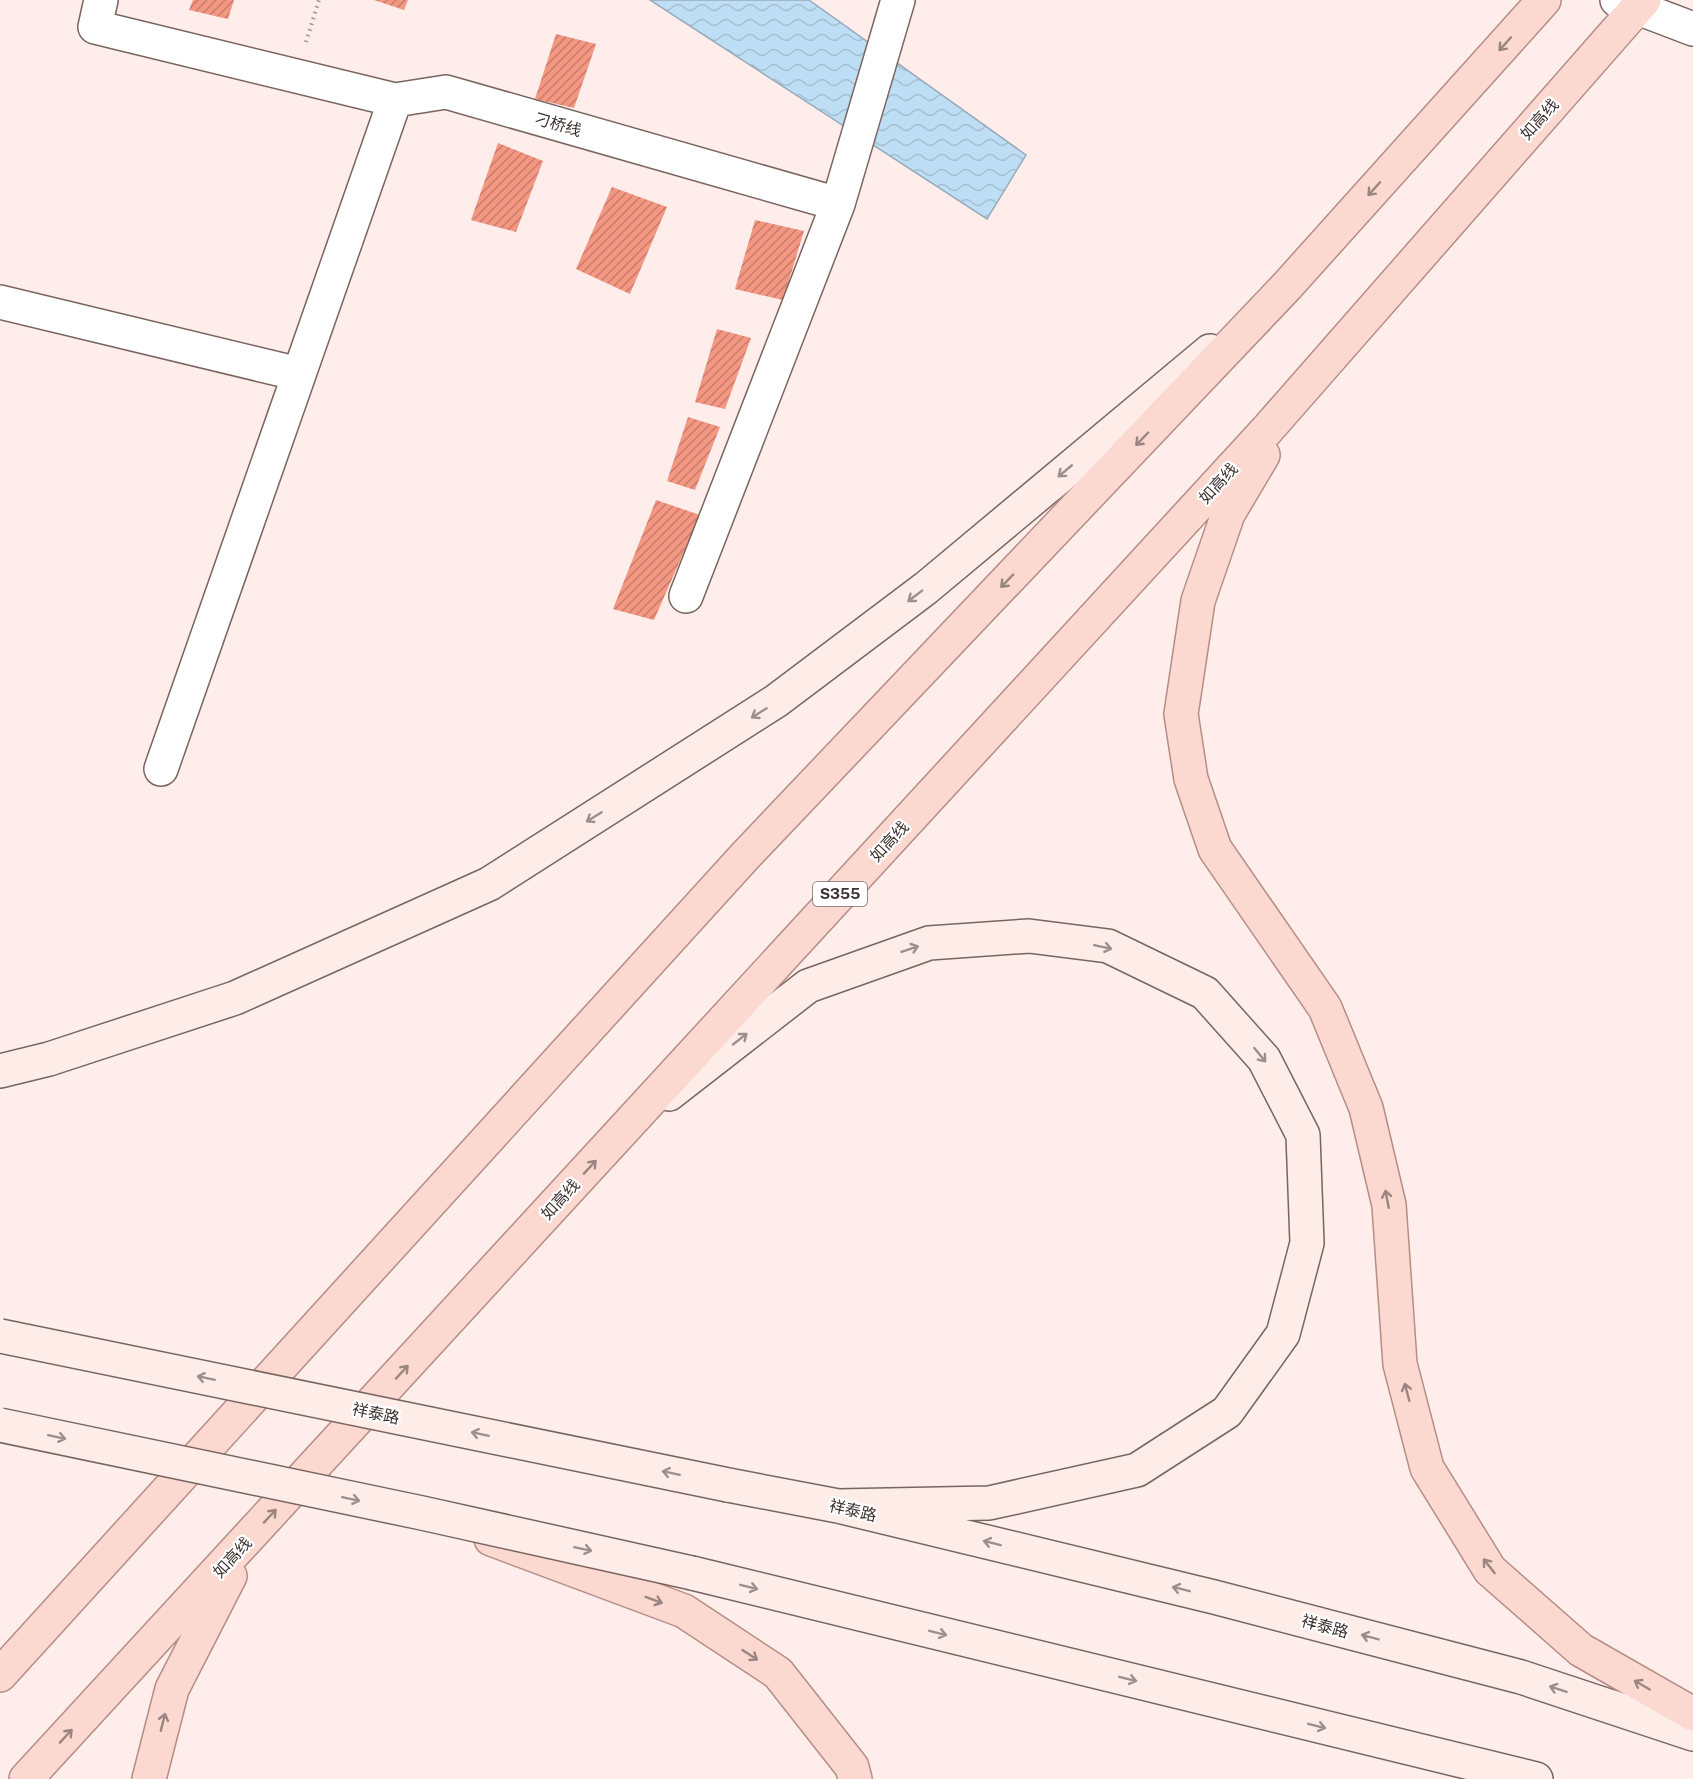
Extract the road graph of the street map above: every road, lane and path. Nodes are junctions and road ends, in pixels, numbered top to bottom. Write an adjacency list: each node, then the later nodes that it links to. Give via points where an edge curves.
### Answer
1 (101, 0): 7 (street, 刁桥线, via 95,27)
2 (319, 0): 7 (path)
3 (1544, 0): 10 (main road, one-way to 10)
4 (1633, 3): 6 (street); 13 (main road, 如高线 / S355)
5 (896, 7): 9 (street)
6 (1693, 29)
7 (295, 76): 8 (street, 刁桥线)
8 (395, 100): 9 (street, 刁桥线, via 446,92); 12 (street)
9 (838, 204): 14 (street)
10 (1287, 286): 16 (main road, one-way to 16, via 926,588 776,701 489,884 235,998 49,1059); 23 (main road, one-way to 23, via 746,855)
11 (0, 302): 12 (street)
12 (299, 374): 15 (street)
13 (1300, 393): 17 (main road, 如高线 / S355); 24 (main road, one-way to 13, via 1581,1650 1490,1570 1427,1468 1400,1364 1389,1205 1366,1108 1325,1008 1215,849 1191,779 1181,714 1198,601 1228,514)
14 (686, 596)
15 (161, 769)
16 (0, 1071)
17 (627, 1126): 20 (main road, one-way to 20, via 808,986 929,943 1029,936 1108,946 1205,993 1264,1059 1303,1135 1307,1243 1283,1334 1227,1412 1137,1470 989,1503); 22 (main road, 如高线 / S355, one-way to 17)
18 (0, 1336): 20 (main road, 祥泰路, one-way to 18, bridge)
19 (0, 1425): 21 (main road, one-way to 21, bridge)
20 (838, 1506): 25 (main road, 祥泰路, one-way to 20, via 1521,1677 1214,1597)
21 (422, 1513): 28 (main road, one-way to 28, bridge, via 684,1611 778,1673 852,1767); 29 (main road, one-way to 29, bridge, via 692,1573)
22 (248, 1540): 26 (main road, 如高线 / S355, one-way to 22); 27 (main road, one-way to 22, via 172,1689)
23 (0, 1675)
24 (1693, 1714)
25 (1693, 1734)
26 (26, 1779)
27 (149, 1779)
28 (855, 1779)
29 (1536, 1779)

